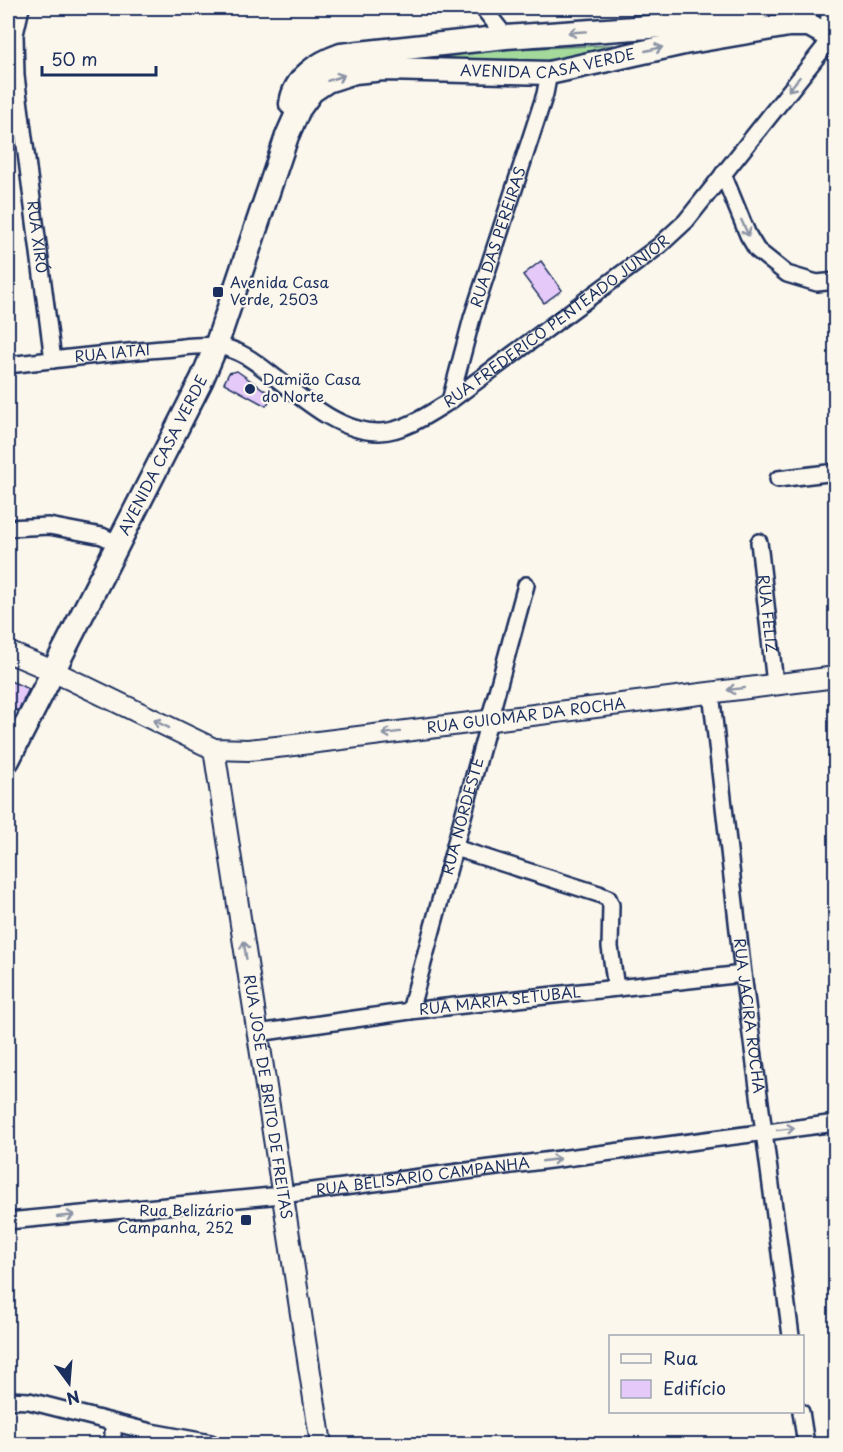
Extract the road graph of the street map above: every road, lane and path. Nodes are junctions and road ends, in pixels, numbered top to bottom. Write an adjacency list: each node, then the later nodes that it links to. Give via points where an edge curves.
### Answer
1 (21, 8): 13 (street, RUA XIRÓ, via 15,34 16,76)
2 (483, 8): 6 (street)
3 (761, 8): 5 (main road, AVENIDA CASA VERDE)
4 (833, 8): 7 (main road)
5 (677, 25): 6 (main road, AVENIDA CASA VERDE, one-way to 6); 7 (main road, AVENIDA CASA VERDE, via 808,25); 8 (main road, AVENIDA CASA VERDE, one-way to 5)
6 (506, 37): 9 (main road, AVENIDA CASA VERDE, via 360,52 320,62 308,72 291,99)
7 (833, 39): 10 (street, RUA FREDERICO PENTEADO JÚNIOR, one-way to 10)
8 (549, 73): 9 (main road, AVENIDA CASA VERDE, one-way to 8, via 312,91 327,81 355,72 384,69); 15 (street, RUA DAS PEREIRAS)
9 (287, 135): 12 (main road, AVENIDA CASA VERDE)
10 (723, 174): 11 (street, one-way to 11, via 757,250 787,274 817,283); 15 (street, RUA FREDERICO PENTEADO JÚNIOR, via 686,221 659,246)
11 (836, 281)
12 (216, 346): 13 (street, RUA IATAI); 15 (street, RUA FREDERICO PENTEADO JÚNIOR, via 254,360 311,404 358,429 380,432 398,428); 20 (main road, AVENIDA CASA VERDE)
13 (53, 360): 14 (street, RUA IATAI)
14 (8, 365)
15 (450, 401)
16 (836, 472): 17 (street)
17 (777, 478)
18 (8, 528): 20 (street, via 50,526 102,536)
19 (759, 542): 25 (street, RUA FELIZ)
20 (119, 544): 23 (main road, AVENIDA CASA VERDE)
21 (526, 585): 27 (street, RUA NORDESTE)
22 (8, 652): 23 (street)
23 (53, 671): 28 (street, one-way to 23); 29 (main road, AVENIDA CASA VERDE)
24 (836, 677): 25 (street, RUA GUIOMAR DA ROCHA)
25 (775, 684): 26 (street, RUA GUIOMAR DA ROCHA, one-way to 26)
26 (711, 692): 27 (street, RUA GUIOMAR DA ROCHA); 31 (street, RUA JACIRA ROCHA)
27 (491, 720): 28 (street, RUA GUIOMAR DA ROCHA, one-way to 28, via 277,747); 30 (street, RUA NORDESTE)
28 (214, 749): 34 (street, RUA JOSÉ DE BRITO DE FREITAS, one-way to 28)
29 (8, 760)
30 (455, 848): 32 (street, via 608,898); 33 (street, RUA NORDESTE)
31 (743, 974): 32 (street, RUA MARIA SETUBAL); 36 (street, RUA JACIRA ROCHA)
32 (616, 988): 33 (street, RUA MARIA SETUBAL)
33 (410, 1011): 34 (street, RUA MARIA SETUBAL)
34 (258, 1033): 37 (street, RUA JOSÉ DE BRITO DE FREITAS)
35 (836, 1122): 36 (street, RUA BELISÁRIO CAMPANHA, one-way to 35)
36 (764, 1132): 37 (street, RUA BELISÁRIO CAMPANHA, one-way to 36); 39 (street, RUA JACIRA ROCHA)
37 (282, 1195): 38 (street, RUA BELISÁRIO CAMPANHA, one-way to 37); 45 (street, RUA JOSÉ DE BRITO DE FREITAS)
38 (8, 1221)
39 (791, 1335)
40 (8, 1400): 42 (street, via 29,1401)
41 (801, 1413): 46 (street)
42 (112, 1423): 43 (street); 44 (street)
43 (211, 1443)
44 (113, 1444)
45 (321, 1444)
46 (806, 1444)

